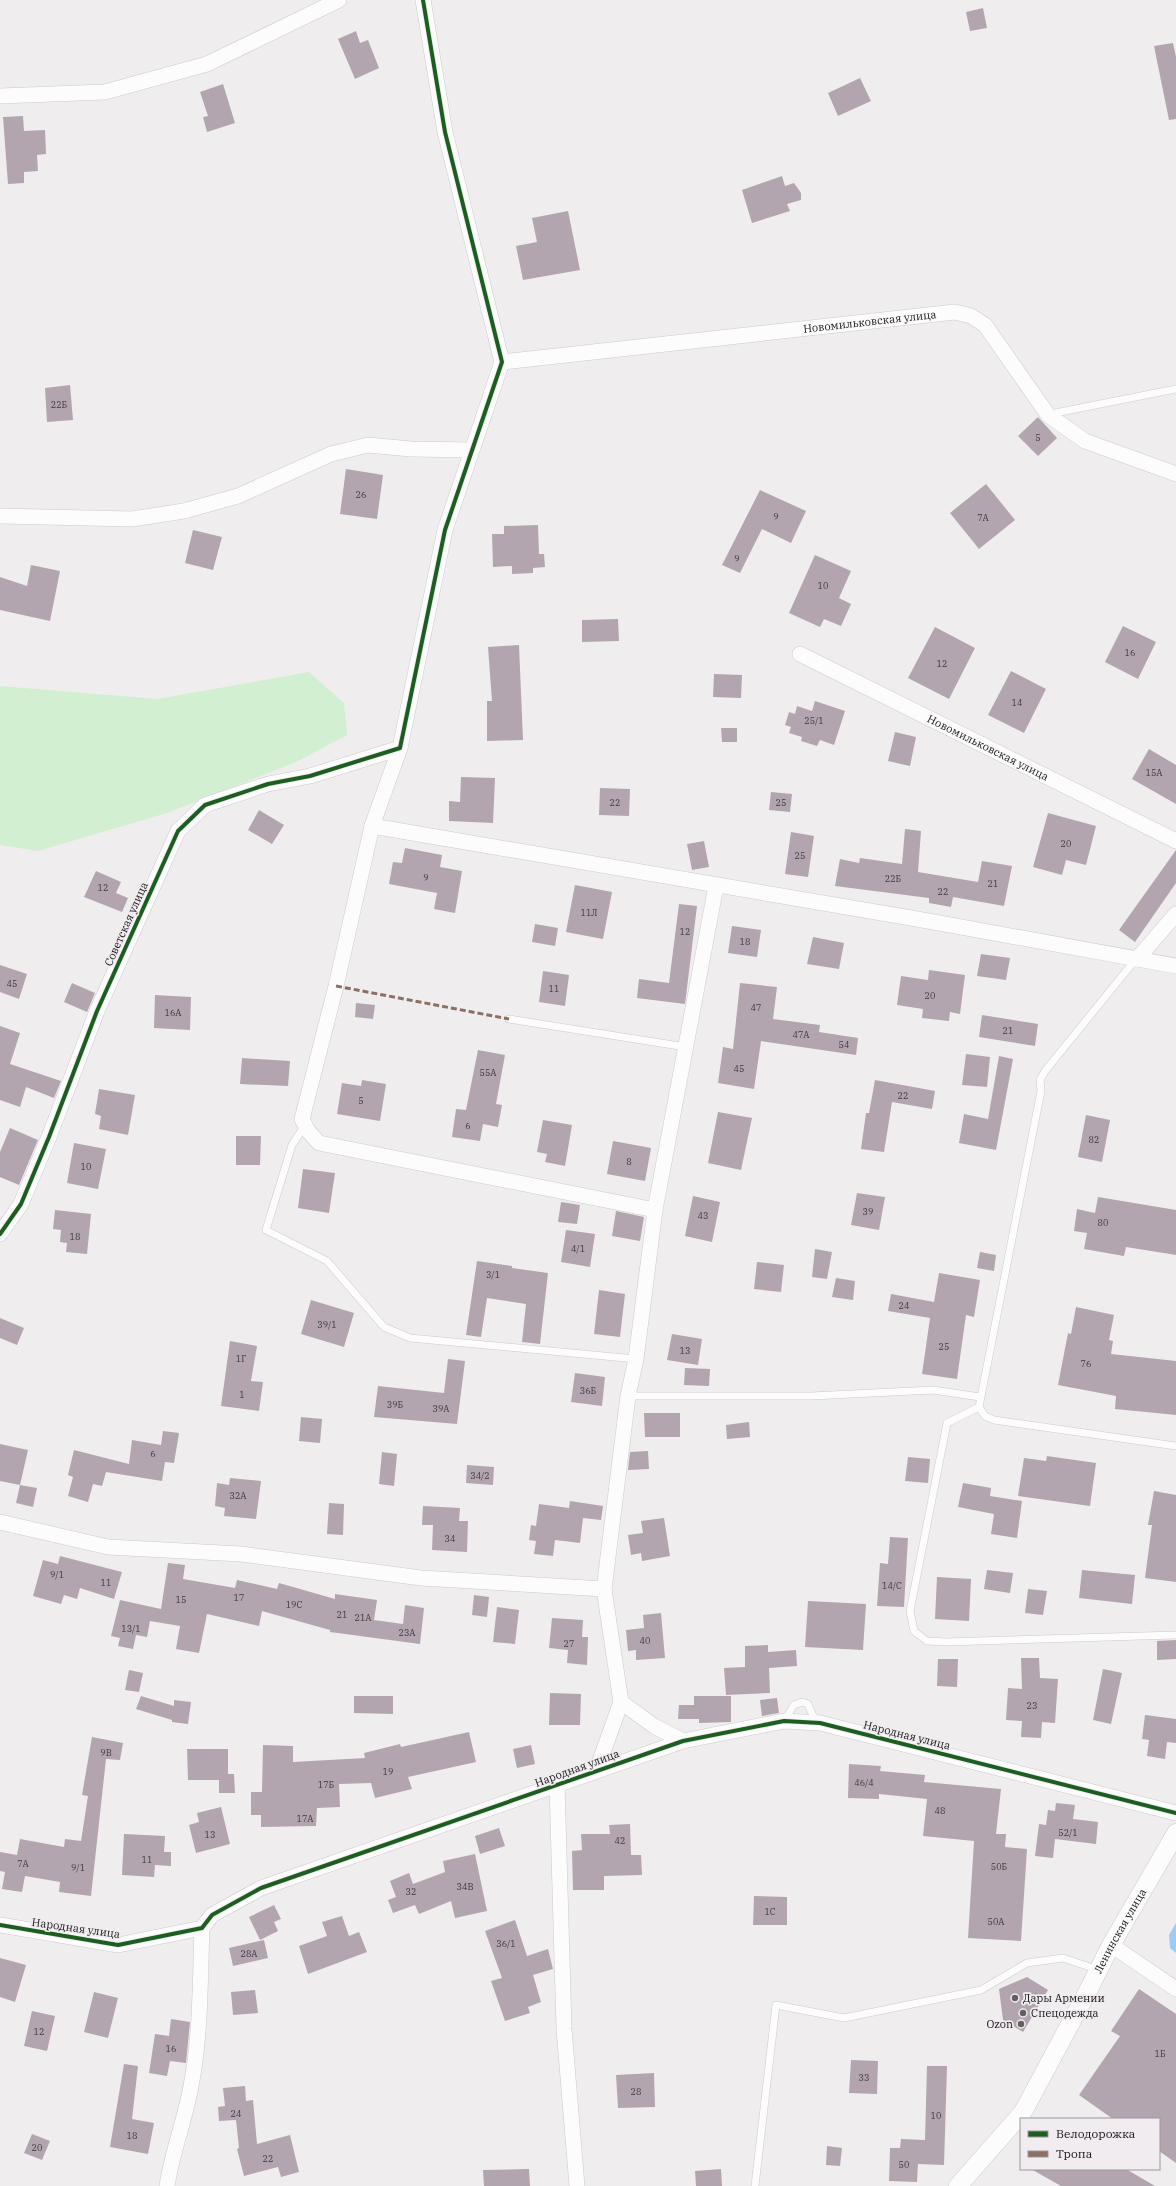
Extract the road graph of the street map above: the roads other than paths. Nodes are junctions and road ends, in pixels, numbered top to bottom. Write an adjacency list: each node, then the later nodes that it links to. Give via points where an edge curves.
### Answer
1 (339, 0): 3 (street, via 207,64 105,92)
2 (423, 0): 4 (street, via 445,132)
3 (0, 96)
4 (502, 362): 6 (street, Новомильковская улица, via 955,312 971,316 985,325); 7 (street)
5 (1176, 389): 6 (lane)
6 (1048, 415): 8 (street, Новомильковская улица, via 1085,441)
7 (470, 450): 9 (street, via 368,445 331,454 238,496 184,511 132,519); 11 (street, via 445,530)
8 (1176, 474)
9 (0, 516)
10 (800, 654): 13 (street, Новомильковская улица)
11 (394, 750): 12 (street); 22 (street, Советская улица, via 310,776 268,784 205,805 178,831 97,1011 21,1204)
12 (372, 826): 14 (street); 20 (street, via 336,986 302,1119)
13 (1176, 842)
14 (716, 886): 16 (street); 19 (street)
15 (1176, 914): 16 (street)
16 (1137, 959): 17 (street); 25 (lane, via 1040,1080 1041,1091)
17 (1176, 966)
18 (509, 1019): 19 (lane)
19 (686, 1047): 21 (street)
20 (304, 1125): 21 (street, via 319,1143); 23 (lane, via 292,1145 266,1230 327,1261 384,1327 410,1338)
21 (655, 1210): 23 (street)
22 (0, 1234)
23 (636, 1359): 24 (street)
24 (628, 1396): 25 (lane, via 811,1396 933,1390); 29 (street)
25 (980, 1397): 26 (lane)
26 (979, 1407): 27 (lane, via 984,1416 994,1420); 30 (lane, via 947,1423 910,1611 914,1631 927,1641 946,1642)
27 (1176, 1446)
28 (0, 1522): 29 (street, via 108,1547 241,1554 421,1578)
29 (604, 1589): 31 (street)
30 (1176, 1635)
31 (621, 1702): 32 (street, via 654,1726); 33 (street)
32 (683, 1741): 33 (street, Народная улица); 35 (street, Народная улица, via 784,1722 820,1723)
33 (597, 1770): 34 (street, Народная улица)
34 (557, 1784): 38 (street, Народная улица, via 261,1888 212,1915); 43 (street, via 564,2030)
35 (1176, 1813)
36 (1176, 1833): 39 (street, Ленинская улица)
37 (0, 1925): 38 (street, Народная улица, via 118,1945)
38 (202, 1928): 42 (street, via 199,2016 191,2086 170,2161)
39 (1111, 1945): 40 (street, Ленинская улица); 41 (street)
40 (1099, 1970): 44 (lane, via 1063,1958 1027,1963 981,1990 844,2018 776,2005); 45 (street, Ленинская улица, via 1023,2112)
41 (1176, 1989)
42 (167, 2186)
43 (577, 2186)
44 (755, 2186)
45 (958, 2186)

